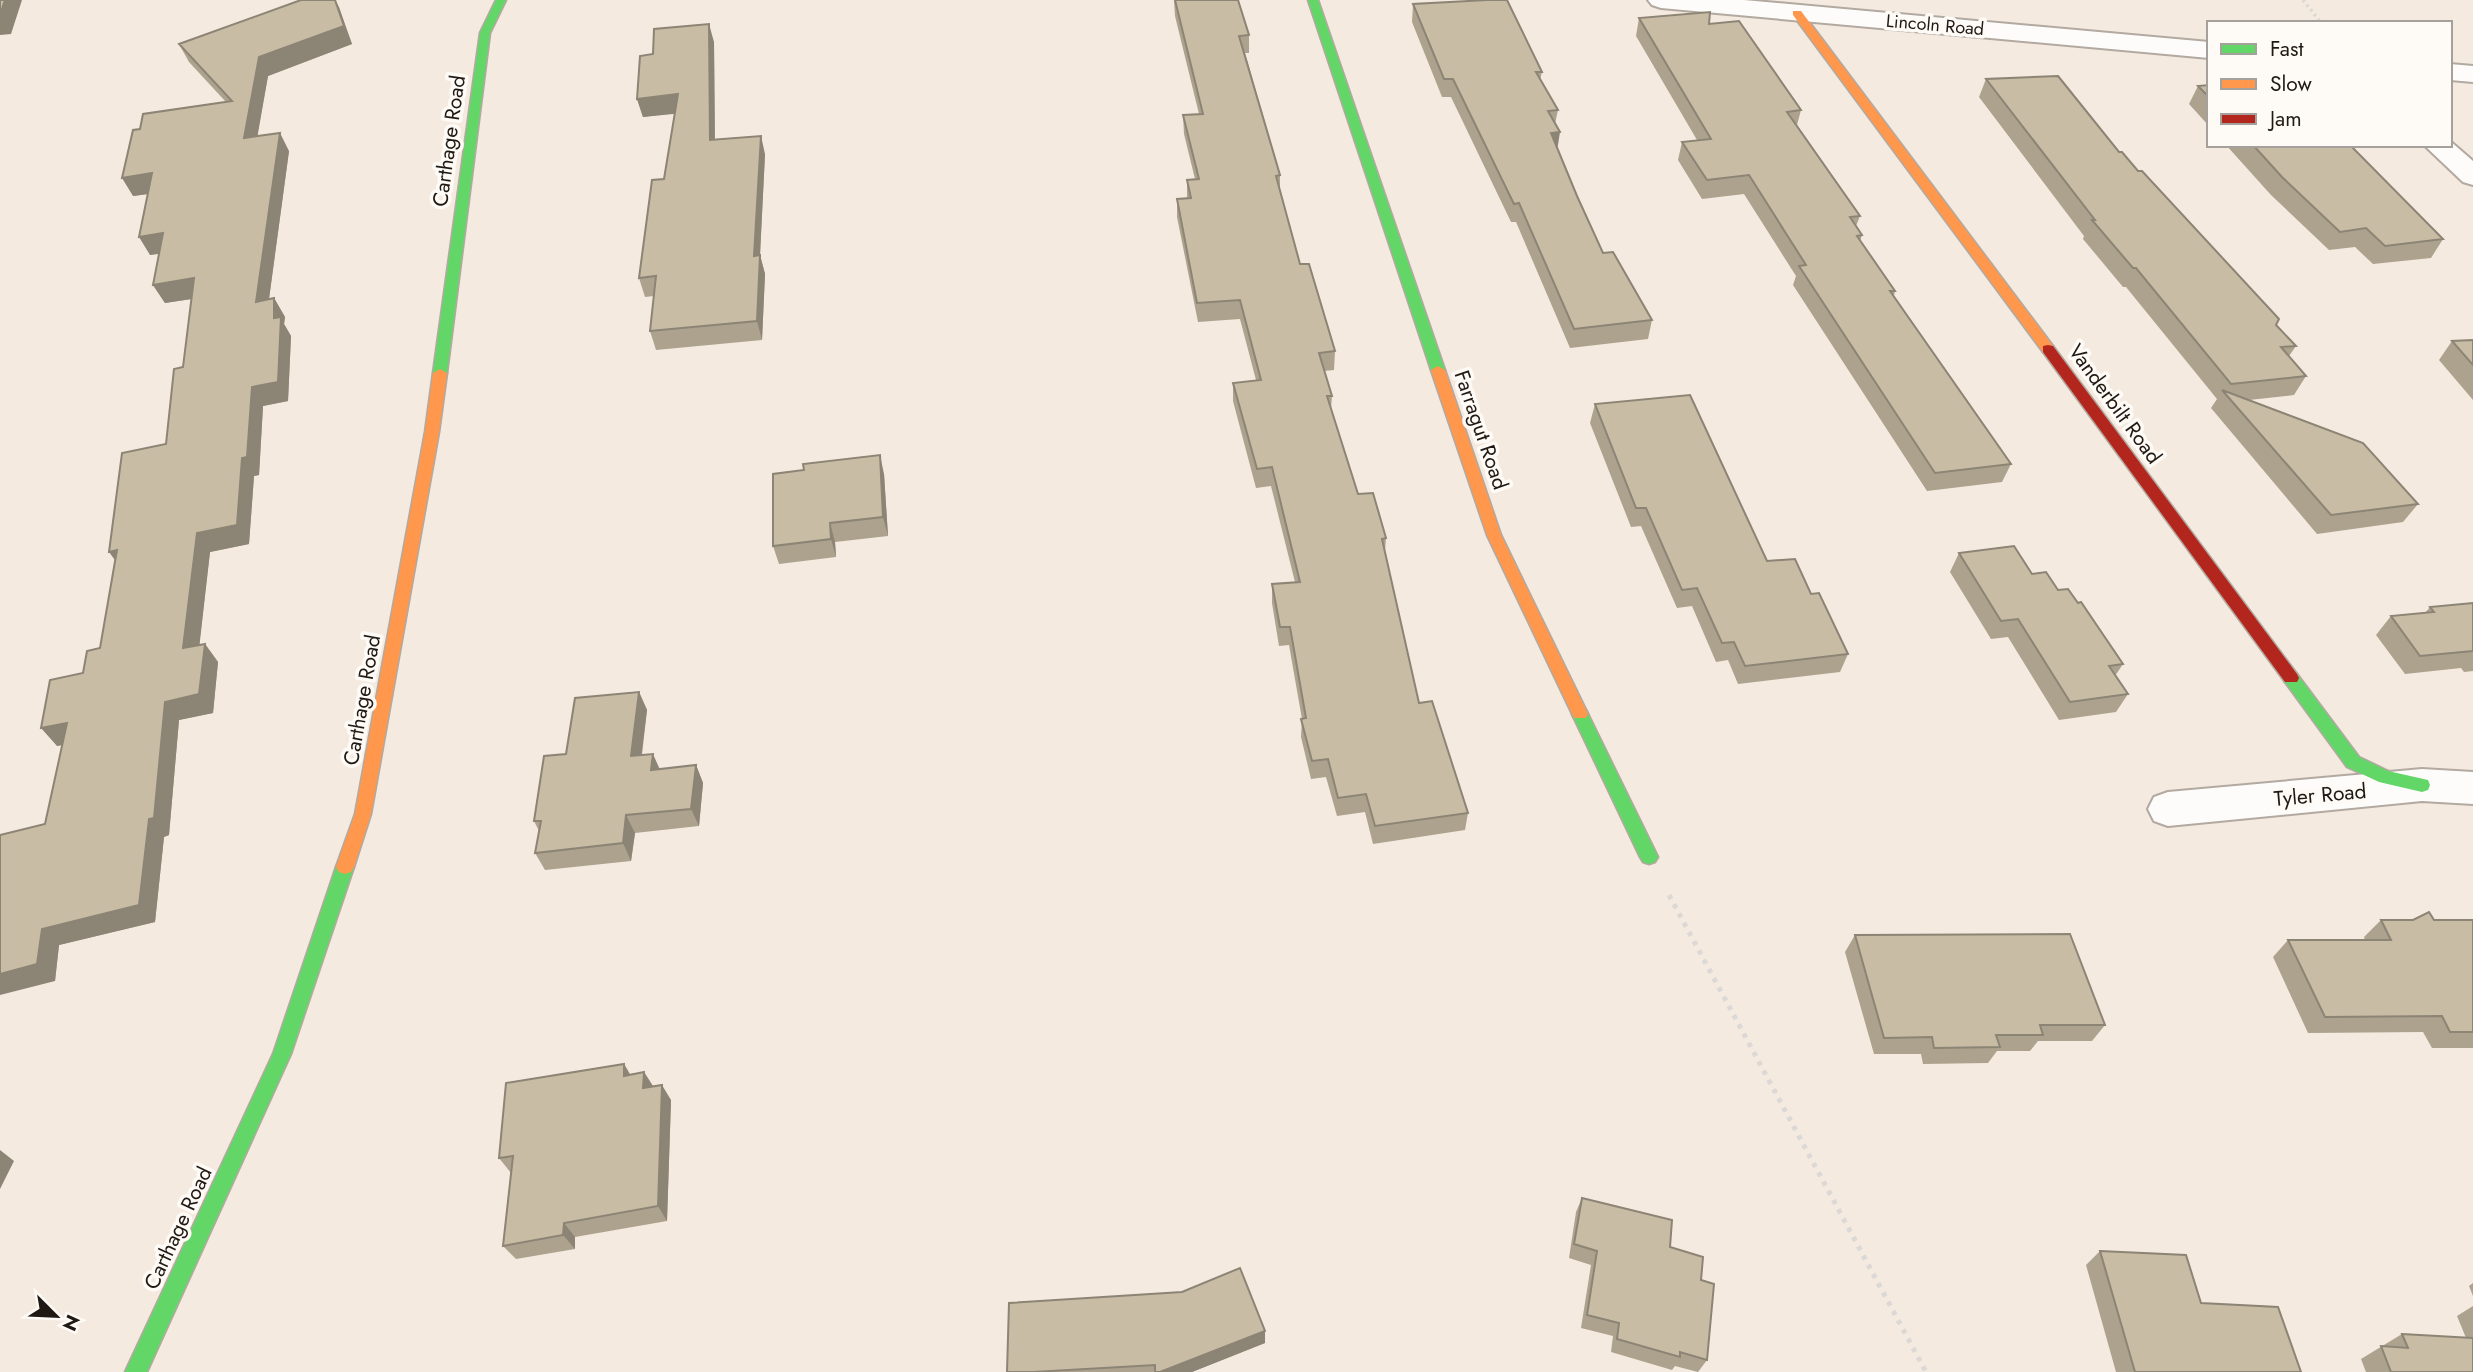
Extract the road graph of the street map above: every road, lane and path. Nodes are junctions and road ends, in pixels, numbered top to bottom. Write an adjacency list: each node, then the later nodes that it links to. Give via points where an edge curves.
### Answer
1 (501, 0): 16 (street, Carthage Road, via 485,33 432,432 363,814 282,1054)
2 (1313, 0): 15 (street, Farragut Road, via 1494,535)
3 (1661, 0): 5 (street, Lincoln Road)
4 (2304, 0): 6 (path)
5 (1797, 13): 7 (street, Lincoln Road); 12 (street, Vanderbilt Road, via 2353,762 2385,777)
6 (2319, 21)
7 (2207, 50)
8 (2452, 72): 9 (street)
9 (2473, 74)
10 (2440, 147): 11 (street)
11 (2473, 176)
12 (2422, 785): 13 (street, Tyler Road); 14 (street, Tyler Road)
13 (2473, 788)
14 (2168, 809)
15 (1649, 858): 17 (path)
16 (136, 1372)
17 (1926, 1372)

